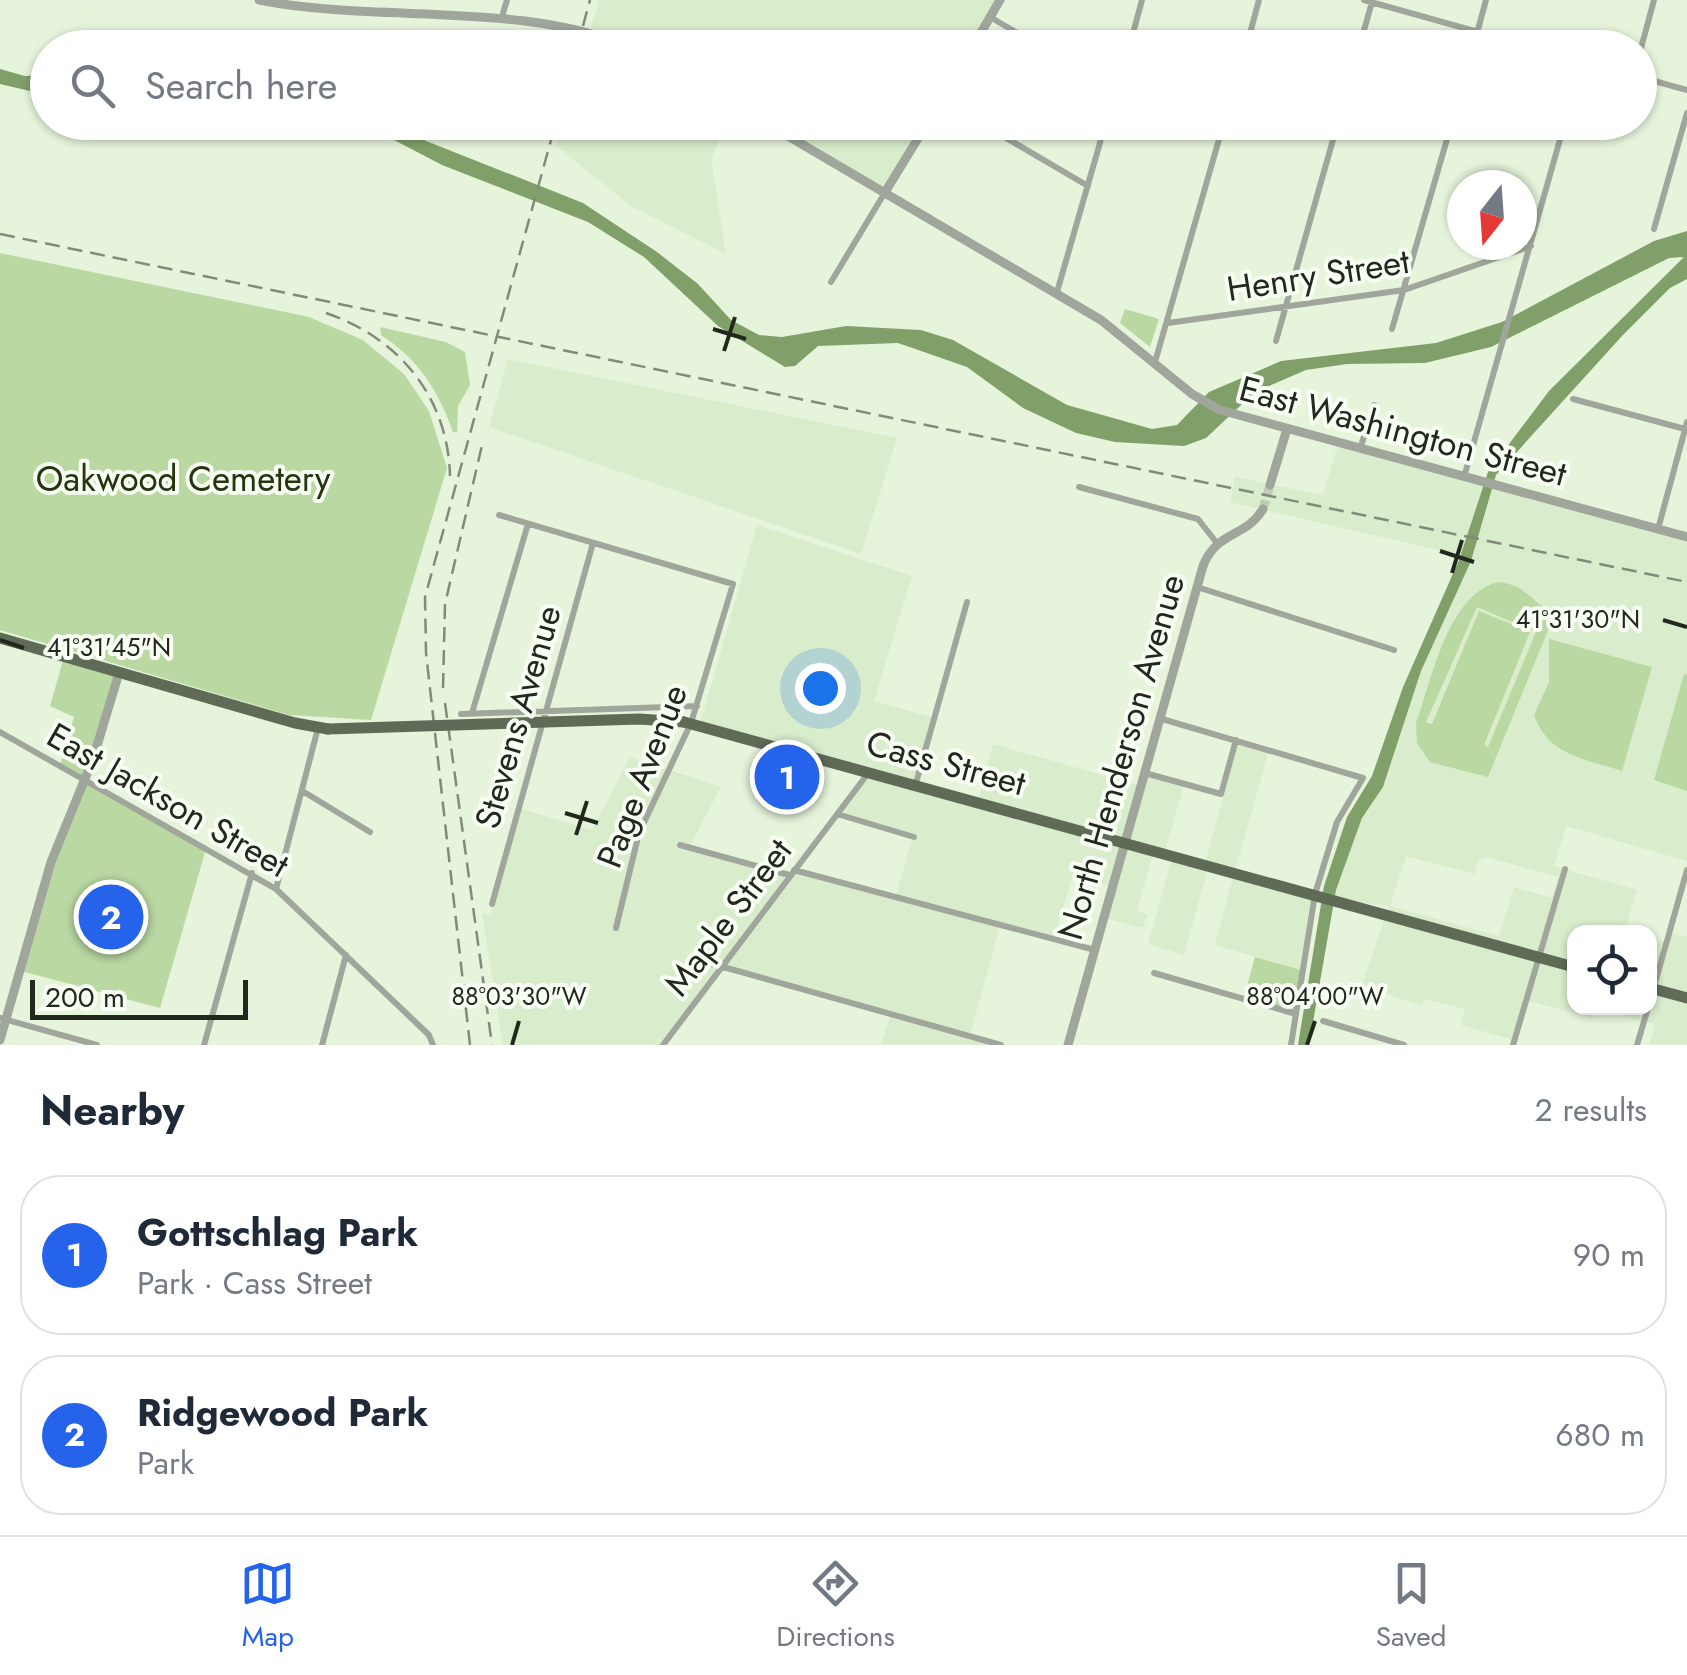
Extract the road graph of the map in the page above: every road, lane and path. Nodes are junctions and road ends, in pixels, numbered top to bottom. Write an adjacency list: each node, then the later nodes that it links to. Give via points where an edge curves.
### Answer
1 (259, 0): 9 (street)
2 (506, 0): 11 (street)
3 (1000, 0): 12 (street)
4 (1142, 0): 16 (street)
5 (1259, 0): 17 (street)
6 (1486, 0): 20 (street)
7 (1654, 0): 21 (street)
8 (1368, 1): 18 (street); 19 (street)
9 (298, 3): 10 (street)
10 (386, 5): 11 (street)
11 (503, 13): 13 (street)
12 (990, 18): 14 (street); 15 (street)
13 (586, 30)
14 (983, 30)
15 (1011, 30)
16 (1133, 30)
17 (1251, 30)
18 (1362, 30)
19 (1471, 30)
20 (1478, 30)
21 (1646, 30)
22 (1657, 81): 23 (street)
23 (1687, 90)
24 (1687, 113): 36 (street)
25 (794, 140): 34 (street, East Washington Street)
26 (917, 140): 34 (street)
27 (1010, 140): 33 (street)
28 (1101, 140): 33 (street)
29 (1219, 140): 43 (street)
30 (1333, 140): 42 (street)
31 (1447, 140): 40 (street)
32 (1561, 140): 35 (street)
33 (1088, 186): 41 (street)
34 (884, 194): 39 (street); 41 (street, East Washington Street)
35 (1537, 225)
36 (1654, 229)
37 (1491, 260): 40 (street, Henry Street)
38 (1527, 260): 52 (street)
39 (832, 282)
40 (1404, 290): 42 (street, Henry Street); 44 (street)
41 (1056, 292): 46 (street, East Washington Street)
42 (1287, 306): 43 (street, Henry Street); 45 (street)
43 (1168, 323): 46 (street)
44 (1392, 329)
45 (1276, 340)
46 (1155, 362): 50 (street, East Washington Street, via 1192,394 1236,416)
47 (1574, 399): 49 (street)
48 (1374, 406): 51 (street)
49 (1686, 426): 58 (street)
50 (1287, 429): 51 (street, East Washington Street); 53 (street)
51 (1361, 446): 52 (street, East Washington Street)
52 (1464, 477): 58 (street, East Washington Street)
53 (1270, 485)
54 (1080, 487): 60 (street, via 1198,519)
55 (1263, 509): 60 (street, North Henderson Avenue, via 1249,526)
56 (499, 515): 57 (street)
57 (528, 524): 61 (street); 69 (street)
58 (1658, 529): 59 (street, East Washington Street)
59 (1687, 537)
60 (1216, 542): 62 (street, North Henderson Avenue)
61 (593, 543): 67 (street, Page Avenue, via 733,584); 68 (street, Stevens Avenue)
62 (1197, 587): 65 (street); 71 (street, North Henderson Avenue)
63 (967, 602): 79 (street)
64 (0, 638): 66 (main road, Cass Street)
65 (1394, 650)
66 (120, 673): 73 (main road, Cass Street); 78 (street)
67 (696, 706): 68 (street); 72 (street, Page Avenue)
68 (546, 711): 69 (street); 92 (street, Stevens Avenue)
69 (472, 713): 70 (street)
70 (461, 714)
71 (1162, 719): 75 (street); 77 (street, North Henderson Avenue)
72 (688, 723): 73 (main road, Cass Street, bridge); 76 (main road, Cass Street); 93 (street, Page Avenue, via 639,833)
73 (323, 728): 80 (street)
74 (0, 732): 78 (street, East Jackson Street)
75 (1236, 740): 77 (street, via 1221,794); 91 (street, via 1358,775 1363,784 1337,822)
76 (870, 771): 79 (main road, Cass Street); 81 (street, Maple Street)
77 (1146, 773): 84 (street, North Henderson Avenue)
78 (84, 780): 89 (street, East Jackson Street); 106 (street)
79 (916, 783): 84 (main road, Cass Street)
80 (304, 792): 82 (street); 90 (street)
81 (837, 814): 83 (street); 88 (street, Maple Street)
82 (370, 832)
83 (914, 837)
84 (1126, 842): 91 (main road, Cass Street); 94 (street, North Henderson Avenue)
85 (680, 845): 88 (street)
86 (1565, 870): 96 (street)
87 (1687, 870): 100 (street)
88 (792, 872): 94 (street); 99 (street, Maple Street)
89 (252, 873): 90 (street, East Jackson Street); 111 (street)
90 (276, 889): 95 (street, East Jackson Street)
91 (1315, 894): 96 (main road, Cass Street); 104 (street)
92 (492, 904)
93 (616, 928)
94 (1095, 950): 115 (street, North Henderson Avenue)
95 (346, 954): 109 (street, East Jackson Street); 112 (street)
96 (1538, 956): 98 (main road, Cass Street); 118 (street)
97 (691, 958): 99 (street)
98 (1567, 964)
99 (721, 966): 113 (street, Maple Street); 114 (street)
100 (1657, 972)
101 (1154, 973): 104 (street)
102 (1657, 996): 103 (main road)
103 (1687, 998)
104 (1296, 1014): 116 (street)
105 (1645, 1015): 119 (street)
106 (3, 1019): 108 (street); 110 (street)
107 (1323, 1022): 117 (street)
108 (0, 1040)
109 (433, 1044)
110 (97, 1045)
111 (204, 1045)
112 (322, 1045)
113 (662, 1045)
114 (1001, 1045)
115 (1068, 1045)
116 (1291, 1045)
117 (1404, 1045)
118 (1513, 1045)
119 (1637, 1045)

